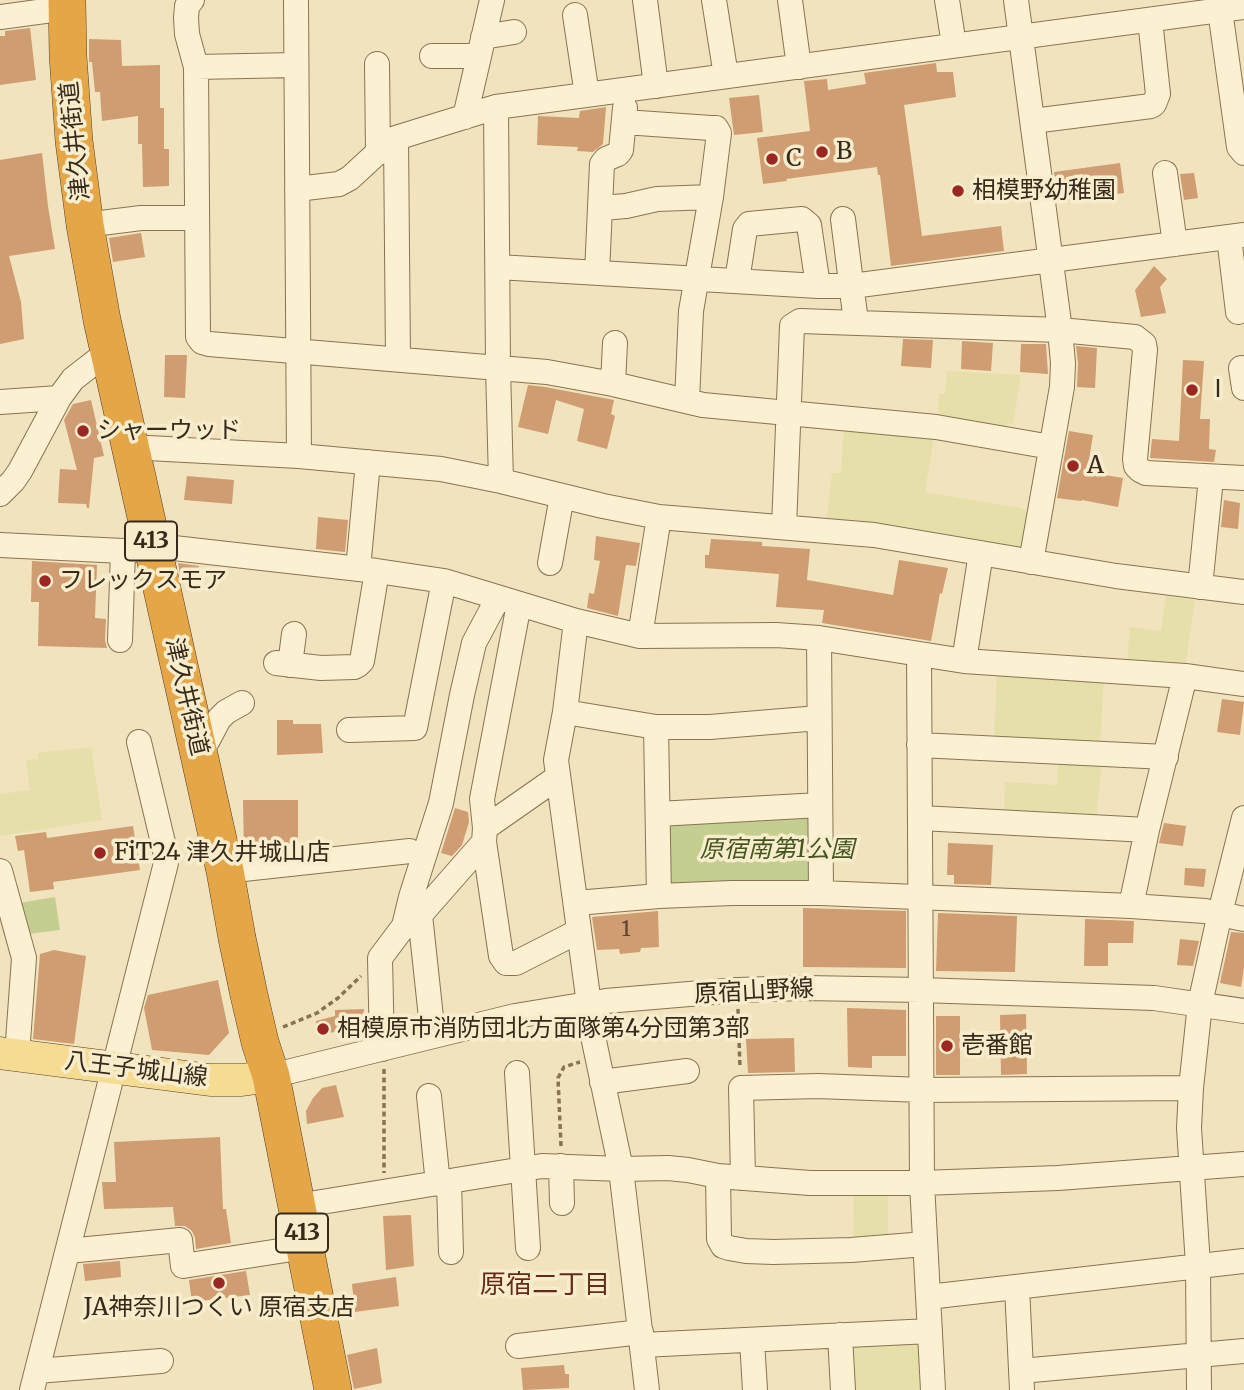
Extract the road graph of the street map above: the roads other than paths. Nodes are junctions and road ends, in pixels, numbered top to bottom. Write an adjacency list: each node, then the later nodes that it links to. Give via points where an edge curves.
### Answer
1 (192, 0): 21 (street, via 186,18)
2 (296, 0): 20 (street)
3 (492, 0): 16 (street)
4 (645, 0): 24 (street)
5 (714, 0): 23 (street)
6 (790, 0): 22 (street)
7 (947, 0): 17 (street)
8 (1016, 0): 15 (street)
9 (67, 4): 12 (street); 39 (highway, 津久井街道 / 413, via 73,133)
10 (1225, 7): 13 (street); 32 (street, via 1239,147)
11 (575, 15): 26 (street)
12 (0, 17)
13 (1150, 20): 15 (street); 29 (street, via 1158,94 1154,104)
14 (514, 33): 16 (street)
15 (1021, 36): 17 (street); 29 (street)
16 (481, 46): 18 (street); 28 (street)
17 (954, 46): 22 (street)
18 (432, 55)
19 (377, 64): 31 (street)
20 (296, 65): 21 (street); 34 (street)
21 (196, 67): 37 (street)
22 (799, 67): 23 (street)
23 (726, 76): 24 (street)
24 (656, 86): 25 (street)
25 (627, 89): 26 (street); 30 (street)
26 (587, 95): 27 (street)
27 (496, 107): 28 (street); 43 (street)
28 (465, 117): 31 (street)
29 (1032, 121): 42 (street)
30 (624, 122): 35 (street, via 716,128); 36 (street, via 620,152 602,164)
31 (387, 146): 34 (street, via 339,184); 55 (street)
32 (1244, 153)
33 (1165, 173): 41 (street)
34 (297, 189): 54 (street)
35 (710, 198): 36 (street, via 657,199); 45 (street)
36 (601, 208): 44 (street)
37 (196, 218): 39 (street); 54 (street, via 198,337 209,344)
38 (843, 219): 48 (street)
39 (85, 225): 53 (highway, 津久井街道 / 413)
40 (1237, 236): 41 (street); 49 (street)
41 (1175, 244): 42 (street)
42 (1051, 261): 48 (street); 51 (street)
43 (498, 267): 44 (street); 56 (street)
44 (597, 273): 45 (street)
45 (697, 279): 46 (street); 59 (street, via 689,326)
46 (737, 281): 47 (street); 47 (street, via 749,224 802,219 808,225)
47 (818, 286): 48 (street)
48 (852, 286): 50 (street)
49 (1238, 312)
50 (856, 322): 51 (street); 61 (street, via 800,321 792,326)
51 (1060, 330): 63 (street, via 1062,387); 66 (street, via 1140,340 1145,350 1136,466 1146,472)
52 (615, 343): 57 (street)
53 (108, 351): 58 (street, via 73,379); 62 (highway, 津久井街道 / 413)
54 (299, 352): 55 (street); 64 (street)
55 (398, 359): 56 (street)
56 (498, 367): 57 (street); 68 (street)
57 (613, 384): 59 (street)
58 (59, 398): 60 (street); 69 (street, via 20,471)
59 (687, 401): 61 (street)
60 (0, 402)
61 (789, 414): 63 (street, via 936,427); 72 (street)
62 (130, 447): 64 (street); 74 (highway, 津久井街道 / 413)
63 (1051, 447): 76 (street)
64 (299, 456): 65 (street)
65 (368, 462): 68 (street); 78 (street)
66 (1211, 478): 67 (street); 80 (street)
67 (1244, 478)
68 (501, 481): 70 (street)
69 (0, 494)
70 (562, 496): 71 (street); 77 (street)
71 (659, 517): 72 (street); 85 (street)
72 (784, 527): 75 (street, via 874,534)
73 (0, 545): 74 (street)
74 (138, 550): 78 (street, via 165,547); 87 (street); 110 (highway, 津久井街道 / 413)
75 (981, 553): 76 (street); 89 (street)
76 (1031, 562): 80 (street)
77 (550, 563)
78 (367, 570): 79 (street); 84 (street, via 362,660 358,665 283,664)
79 (444, 581): 82 (street); 96 (street, via 414,737)
80 (1200, 587): 81 (street)
81 (1244, 592)
82 (509, 601): 83 (street); 107 (street, via 482,799); 117 (street, via 474,643 441,803 411,897)
83 (576, 621): 85 (street); 93 (street)
84 (294, 634)
85 (640, 636): 86 (street)
86 (819, 638): 88 (street); 94 (street)
87 (120, 640)
88 (919, 654): 89 (street); 99 (street)
89 (964, 661): 90 (street)
90 (1185, 676): 91 (street); 100 (street)
91 (1244, 684)
92 (242, 703): 97 (street, via 222,715)
93 (565, 712): 95 (street); 101 (street, via 555,760)
94 (819, 718): 95 (street); 102 (street)
95 (656, 727): 103 (street)
96 (349, 730)
97 (208, 740)
98 (139, 742): 126 (street, via 166,863)
99 (919, 745): 100 (street); 104 (street)
100 (1166, 757): 105 (street)
101 (558, 777): 107 (street); 114 (street)
102 (820, 805): 103 (street); 111 (street)
103 (658, 814): 112 (street)
104 (921, 818): 105 (street); 113 (street)
105 (1147, 830): 115 (street)
106 (1242, 832): 116 (street)
107 (485, 835): 117 (street); 118 (street, via 503,961 511,964)
108 (410, 850): 110 (street)
109 (0, 871): 124 (street, via 24,958)
110 (225, 871): 129 (highway, 津久井街道 / 413, via 249,995)
111 (821, 893): 112 (street); 113 (street)
112 (659, 896): 114 (street)
113 (921, 898): 115 (street); 119 (street)
114 (576, 903): 118 (street)
115 (1131, 906): 116 (street)
116 (1232, 916): 121 (street)
117 (412, 920): 123 (street); 125 (street, via 380,958)
118 (579, 931): 120 (street)
119 (921, 990): 120 (street, 原宿山野線, via 737,990); 121 (street, 原宿山野線, via 1154,998); 132 (street)
120 (589, 1003): 123 (street, 原宿山野線); 130 (street)
121 (1200, 1004): 122 (street, 原宿山野線); 131 (street)
122 (1244, 1011)
123 (433, 1036): 125 (street, 原宿山野線)
124 (8, 1054): 126 (main road, 八王子城山線)
125 (383, 1059): 129 (street, 原宿山野線)
126 (114, 1068): 129 (main road, 八王子城山線, via 210,1080); 148 (street)
127 (687, 1071): 130 (street)
128 (517, 1073): 137 (street)
129 (271, 1076): 144 (highway, 津久井街道 / 413)
130 (602, 1082): 138 (street)
131 (1191, 1088): 132 (street); 136 (street)
132 (922, 1090): 140 (street, via 741,1087); 142 (street)
133 (429, 1096): 141 (street)
134 (1244, 1164): 136 (street)
135 (561, 1166): 137 (street); 138 (street); 143 (street)
136 (1191, 1167): 142 (street); 151 (street)
137 (522, 1169): 141 (street); 147 (street)
138 (621, 1170): 139 (street, via 668,1168); 156 (street)
139 (718, 1176): 140 (street); 145 (street, via 719,1239 729,1248 773,1252)
140 (743, 1178): 142 (street)
141 (444, 1183): 144 (street); 149 (street)
142 (922, 1183): 145 (street)
143 (562, 1203)
144 (297, 1206): 146 (highway, 津久井街道 / 413)
145 (925, 1244): 153 (street)
146 (305, 1247): 148 (street, via 183,1265 180,1240); 164 (highway, 津久井街道 / 413)
147 (528, 1248)
148 (68, 1251): 162 (street)
149 (451, 1252)
150 (1244, 1261): 151 (street)
151 (1198, 1265): 152 (street); 160 (street)
152 (1017, 1287): 153 (street); 163 (street)
153 (928, 1297): 154 (street)
154 (930, 1331): 155 (street); 168 (street)
155 (840, 1335): 157 (street); 167 (street)
156 (641, 1339): 157 (street); 158 (street); 165 (street)
157 (752, 1340): 166 (street)
158 (518, 1346)
159 (1244, 1351): 160 (street)
160 (1198, 1355): 163 (street); 169 (street)
161 (161, 1361): 162 (street)
162 (34, 1380)
163 (1022, 1380)
164 (333, 1390)
165 (647, 1390)
166 (755, 1390)
167 (844, 1390)
168 (933, 1390)
169 (1199, 1390)

